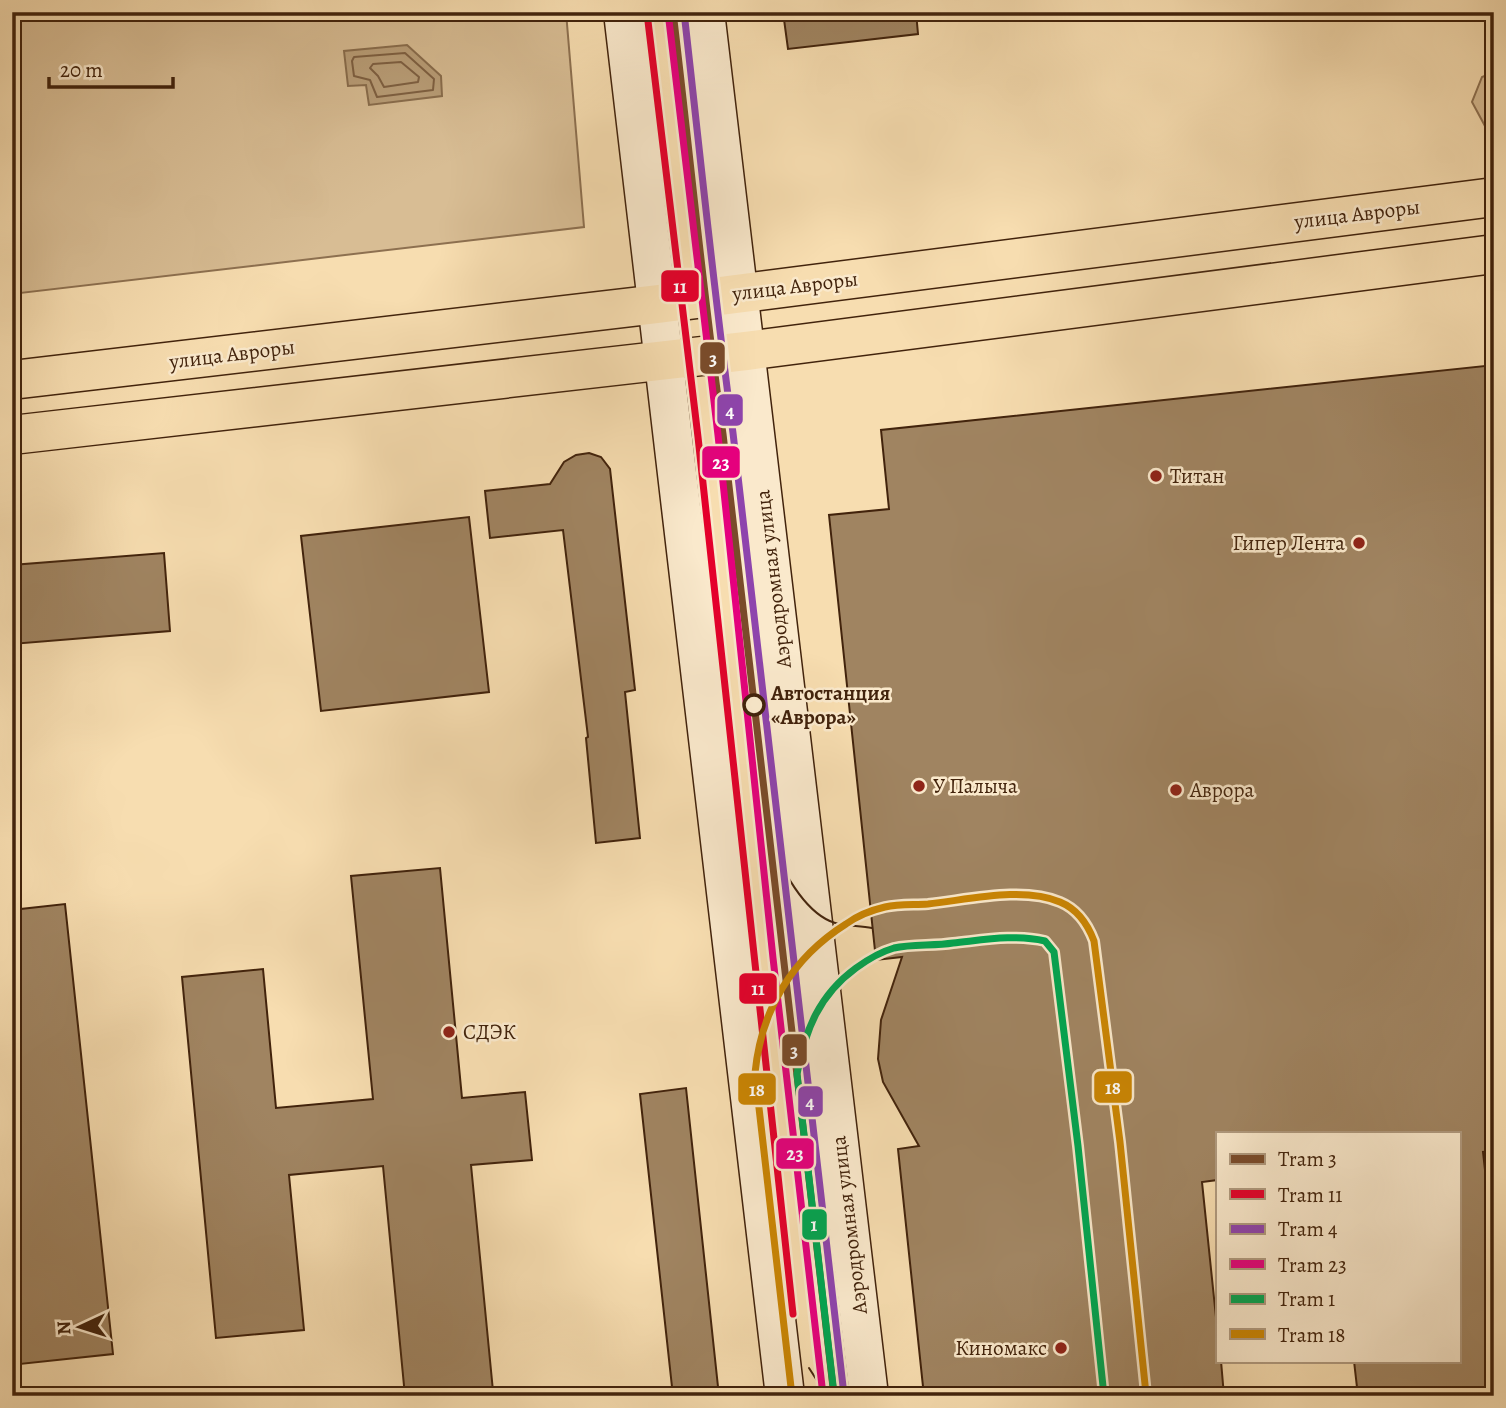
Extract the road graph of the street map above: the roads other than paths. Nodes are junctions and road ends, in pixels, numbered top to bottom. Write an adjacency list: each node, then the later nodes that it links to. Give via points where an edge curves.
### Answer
1 (623, 12): 6 (main road)
2 (705, 12): 5 (main road, Аэродромная улица)
3 (1494, 197): 5 (main road, улица Авроры)
4 (1494, 254): 7 (main road)
5 (739, 293): 6 (main road, улица Авроры); 7 (main road, Аэродромная улица)
6 (658, 304): 8 (main road); 9 (main road, улица Авроры)
7 (746, 351): 8 (main road); 12 (main road, Аэродромная улица)
8 (664, 361): 10 (main road); 11 (main road)
9 (12, 380)
10 (12, 435)
11 (785, 1396)
12 (869, 1396)

